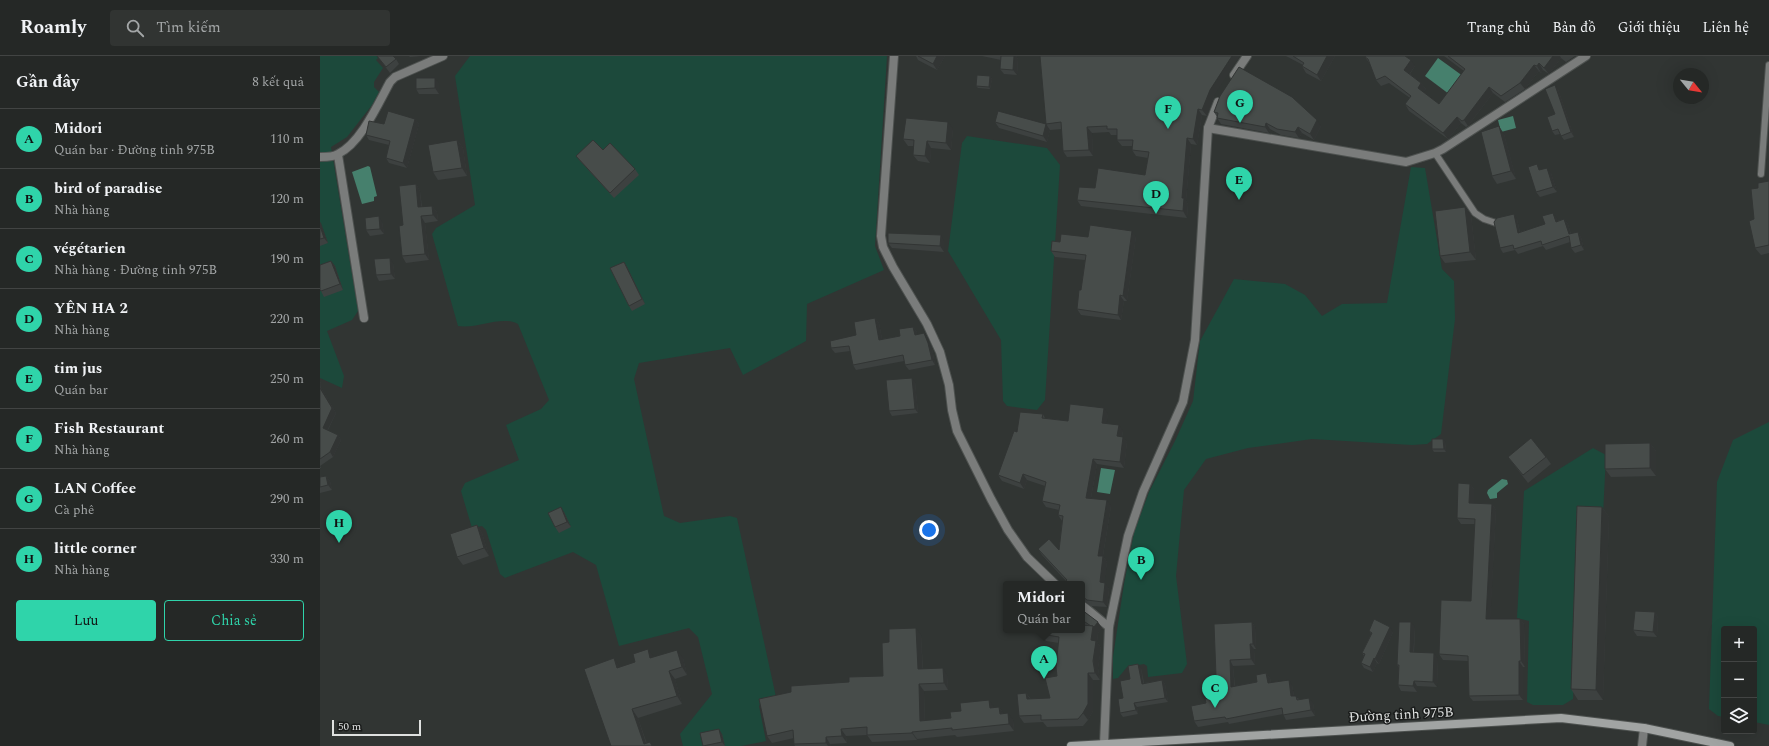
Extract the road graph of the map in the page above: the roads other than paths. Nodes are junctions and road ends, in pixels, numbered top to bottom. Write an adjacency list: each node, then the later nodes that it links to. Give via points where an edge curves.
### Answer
1 (443, 56): 10 (street, via 395,77 361,132)
2 (894, 56): 15 (street, via 881,236 883,247 935,340 944,364 957,431 991,499 1027,557)
3 (1247, 56): 6 (street)
4 (1586, 56): 9 (street)
5 (1769, 65): 12 (lane)
6 (1231, 81)
7 (1223, 93): 8 (street)
8 (1208, 128): 9 (street, via 1406,162); 17 (street, via 1195,340 1183,402 1143,492 1128,536)
9 (1435, 153): 13 (lane, via 1475,213 1484,220)
10 (338, 155): 11 (street); 14 (street)
11 (320, 157)
12 (1761, 174)
13 (1496, 223)
14 (364, 318)
15 (1052, 581)
16 (1085, 607): 17 (street)
17 (1109, 627): 19 (street)
18 (1644, 728): 19 (main road, Đường tỉnh 975B, via 1561,718); 21 (street); 22 (main road, Đường tỉnh 975B)
19 (1104, 744): 20 (main road, Đường tỉnh 975B)
20 (1071, 746)
21 (1642, 746)
22 (1730, 746)

